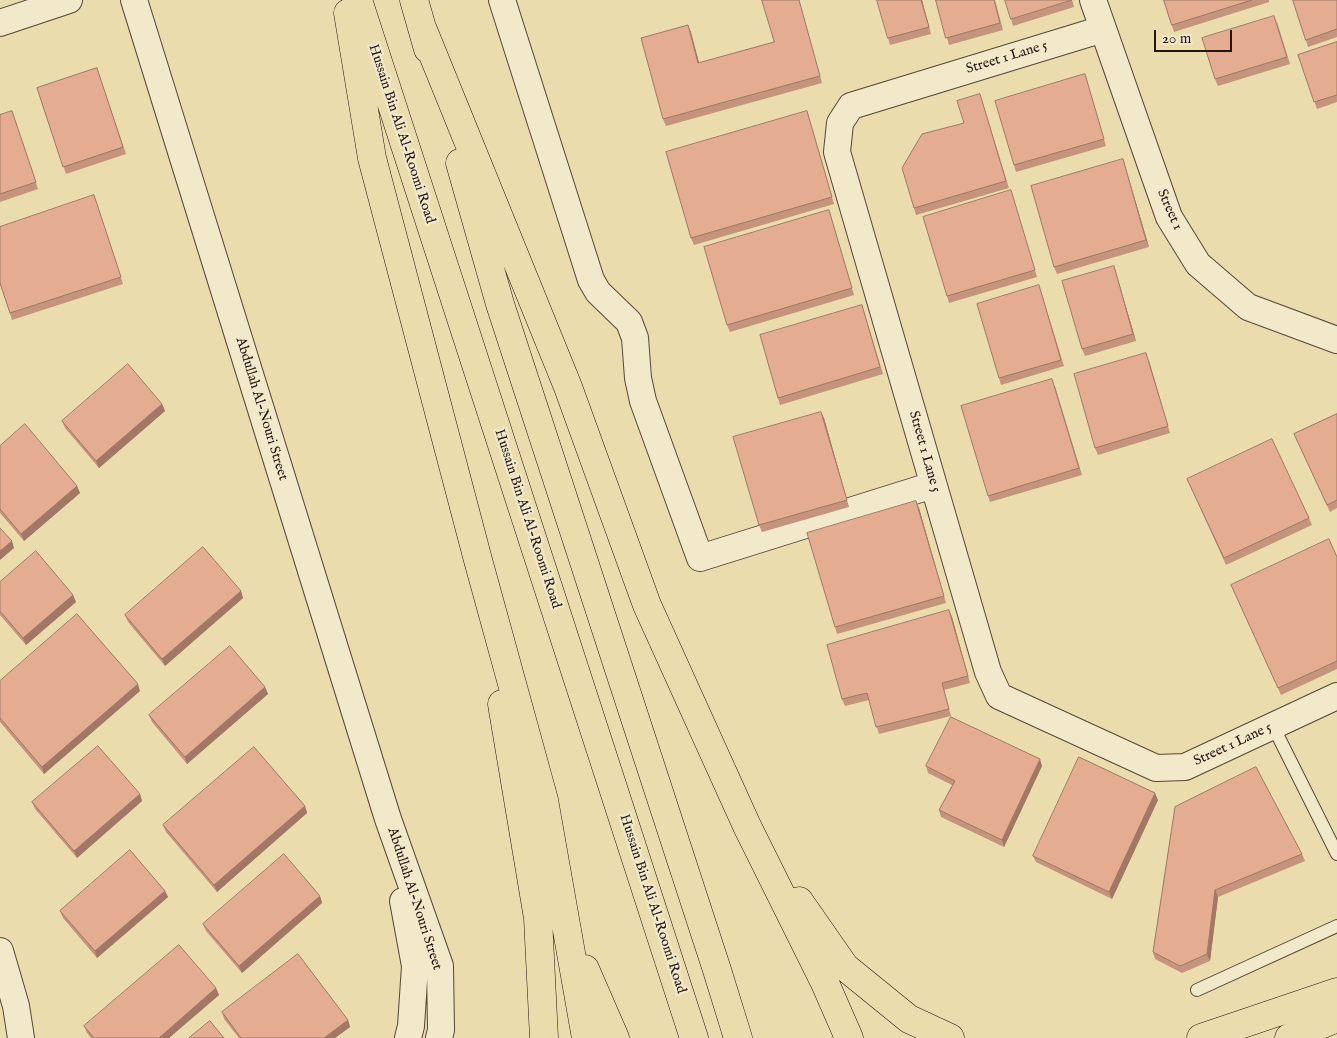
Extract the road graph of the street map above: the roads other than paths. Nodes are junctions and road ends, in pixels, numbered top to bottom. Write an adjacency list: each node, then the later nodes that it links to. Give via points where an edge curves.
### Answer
1 (70, 0): 8 (street)
2 (134, 0): 16 (street, Abdullah Al-Nouri Street)
3 (346, 0): 13 (highway, via 372,158)
4 (358, 0): 32 (highway, Hussain Bin Ali Al-Roomi Road)
5 (414, 0): 10 (highway)
6 (502, 0): 12 (street, via 591,280 598,292 629,322 635,338 638,378 644,401 700,558)
7 (1094, 0): 9 (street, Street 1)
8 (0, 22)
9 (1103, 29): 11 (street, Street 1, via 1169,217 1198,264 1248,307); 12 (street, Street 1 Lane 5, via 851,106 840,123 837,152)
10 (423, 30): 17 (highway, via 568,387 647,605); 33 (highway, via 500,304)
11 (1337, 340)
12 (933, 484): 15 (street, Street 1 Lane 5, via 988,672 999,696 1156,768 1184,767)
13 (478, 560): 20 (highway, via 544,800); 29 (highway, via 538,918)
14 (1337, 696): 15 (street, Street 1 Lane 5)
15 (1273, 726): 18 (lane)
16 (388, 819): 27 (street, Abdullah Al-Nouri Street, via 415,966); 28 (street, Abdullah Al-Nouri Street, via 440,966)
17 (747, 826): 22 (highway); 36 (highway, via 845,967 909,1019)
18 (1337, 854)
19 (1337, 926): 23 (lane)
20 (568, 928): 30 (highway); 31 (highway)
21 (0, 951): 26 (street, via 16,1006)
22 (825, 983): 34 (highway); 35 (highway)
23 (1197, 990)
24 (1337, 992): 37 (highway)
25 (1337, 1018): 38 (highway)
26 (20, 1038)
27 (408, 1038)
28 (439, 1038)
29 (544, 1038)
30 (586, 1038)
31 (615, 1038)
32 (694, 1038)
33 (738, 1038)
34 (829, 1038)
35 (849, 1038)
36 (950, 1038)
37 (1201, 1038)
38 (1289, 1038)

